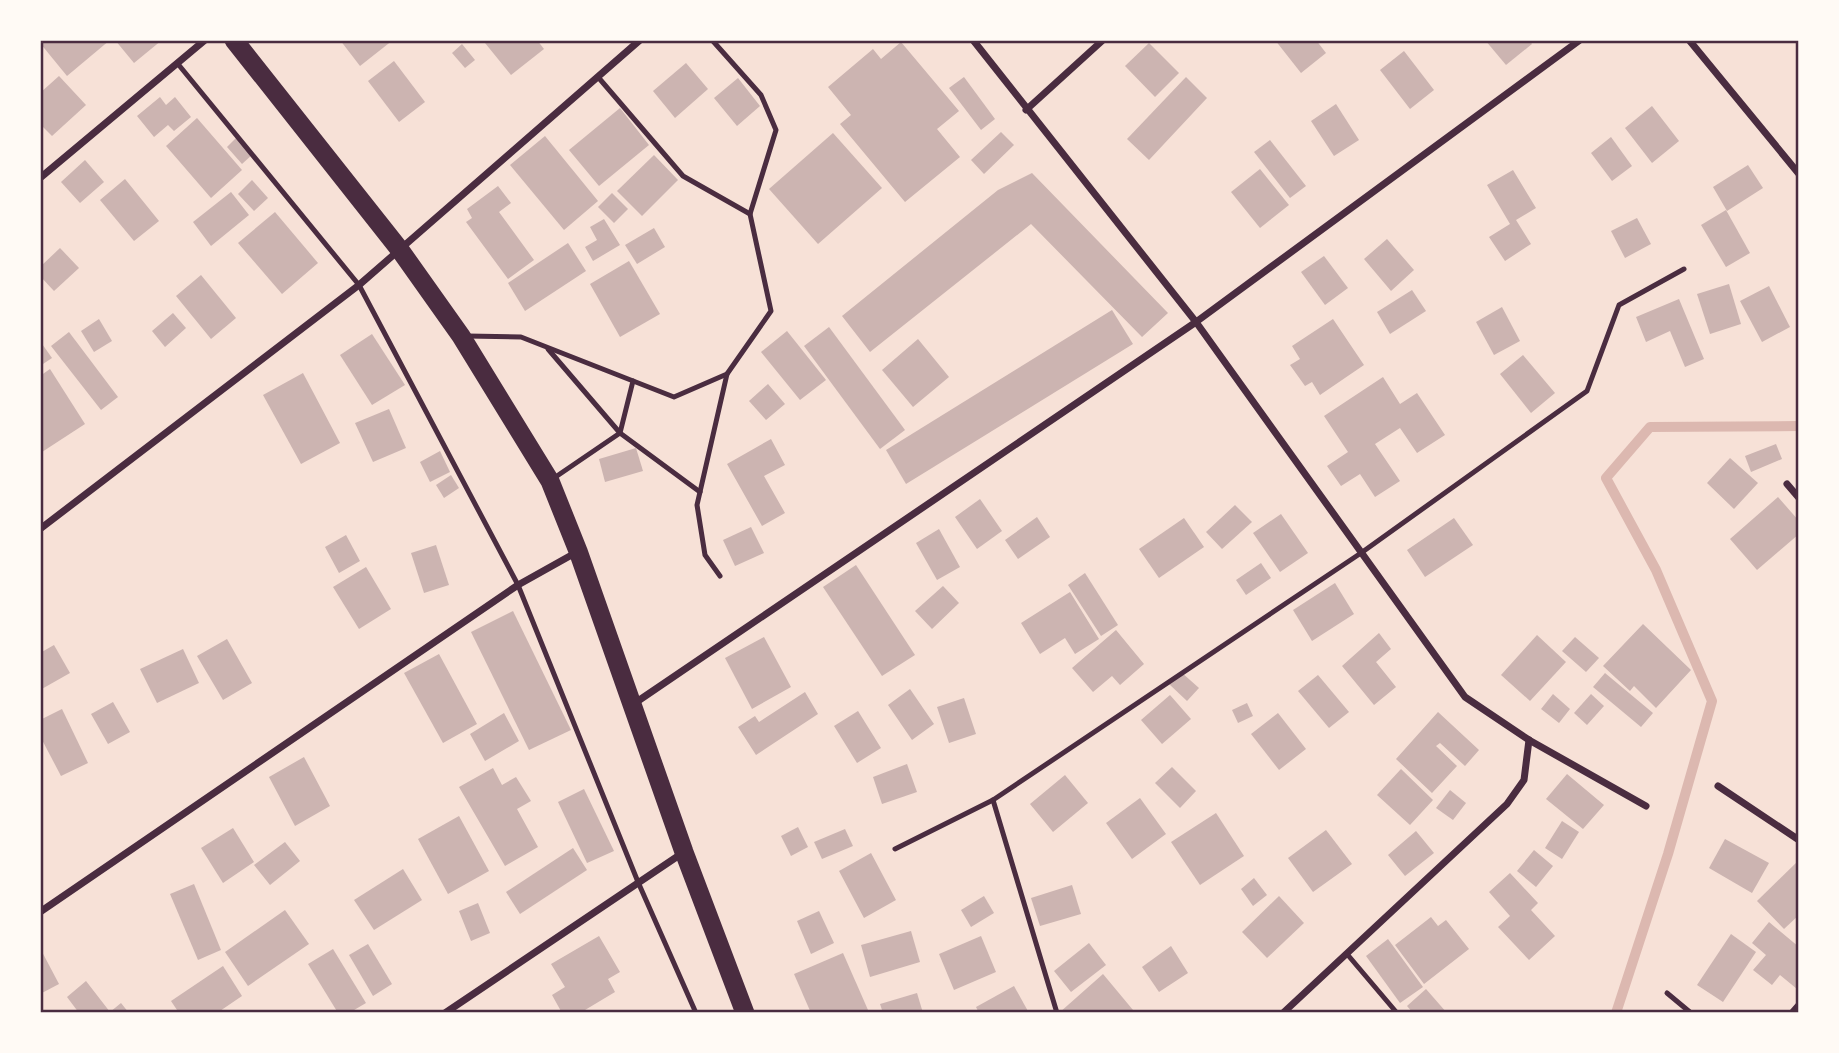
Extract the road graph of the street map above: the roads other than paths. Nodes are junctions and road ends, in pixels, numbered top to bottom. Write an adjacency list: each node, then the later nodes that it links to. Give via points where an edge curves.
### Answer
1 (205, 40): 9 (street)
2 (233, 40): 15 (highway)
3 (640, 40): 10 (street)
4 (712, 40): 14 (lane, via 761,95 776,130)
5 (973, 40): 11 (street)
6 (1103, 40): 11 (street)
7 (1580, 40): 18 (street)
8 (1689, 40): 12 (street)
9 (178, 64): 13 (street); 17 (lane)
10 (598, 77): 14 (lane, via 682,176); 15 (street)
11 (1026, 110): 18 (street)
12 (1799, 174)
13 (40, 178)
14 (750, 214): 21 (lane, via 771,311)
15 (400, 250): 17 (street); 19 (highway)
16 (1684, 269): 30 (lane, via 1619,305 1587,391)
17 (359, 285): 28 (street); 32 (lane)
18 (1196, 322): 30 (street); 33 (street)
19 (461, 336): 20 (lane, via 521,338); 24 (highway)
20 (547, 347): 22 (lane); 23 (lane)
21 (727, 374): 22 (lane, via 674,397); 26 (lane)
22 (633, 381): 23 (lane)
23 (620, 433): 24 (lane); 26 (lane)
24 (550, 481): 29 (highway)
25 (1787, 484): 27 (street)
26 (700, 492): 31 (lane, via 697,505 705,555)
27 (1799, 498)
28 (40, 529)
29 (578, 551): 32 (street); 33 (highway)
30 (1362, 553): 34 (street, via 1465,697); 36 (lane)
31 (720, 576)
32 (519, 585): 41 (lane); 42 (street)
33 (633, 704): 40 (highway)
34 (1529, 740): 37 (street); 43 (street, via 1524,780 1507,804)
35 (1718, 786): 38 (street)
36 (993, 800): 39 (lane); 49 (lane)
37 (1646, 806)
38 (1799, 840)
39 (895, 849)
40 (684, 852): 41 (street); 48 (highway)
41 (638, 882): 46 (street); 47 (lane)
42 (40, 912)
43 (1347, 954): 50 (street); 51 (lane)
44 (1667, 993): 52 (lane)
45 (1799, 1005): 53 (street)
46 (445, 1013)
47 (696, 1013)
48 (745, 1013)
49 (1057, 1013)
50 (1283, 1013)
51 (1397, 1013)
52 (1690, 1013)
53 (1792, 1013)

